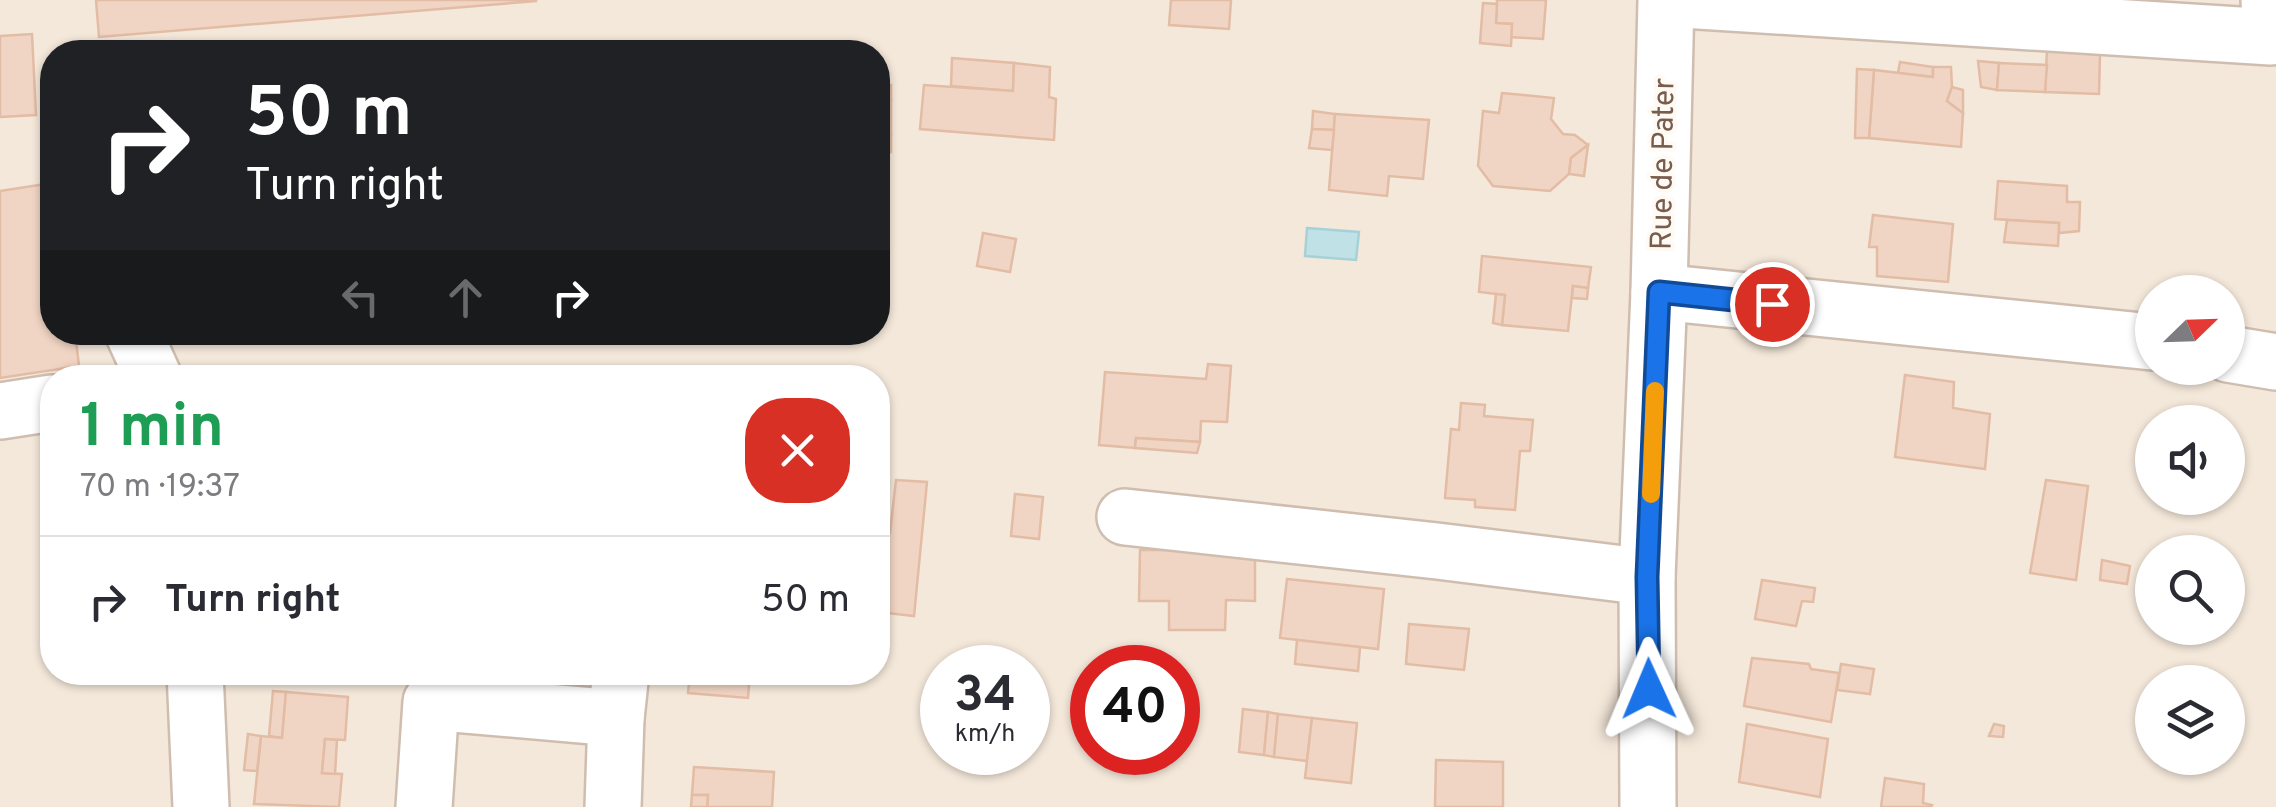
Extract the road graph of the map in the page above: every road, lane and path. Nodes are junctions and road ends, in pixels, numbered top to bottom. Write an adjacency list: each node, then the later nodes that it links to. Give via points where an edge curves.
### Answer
1 (1666, 0): 4 (street, Rue de Pater)
2 (1683, 0): 3 (street, via 2271,37)
3 (2268, 0)
4 (1659, 292): 5 (street); 11 (street, Rue de Pater)
5 (2135, 340)
6 (2245, 357): 7 (street)
7 (2276, 362)
8 (40, 404): 9 (street)
9 (0, 412)
10 (1124, 516): 11 (street)
11 (1647, 577): 17 (street, Rue de Pater)
12 (195, 685): 14 (street)
13 (618, 695): 15 (street, via 431,702); 16 (street)
14 (200, 807)
15 (424, 807)
16 (614, 807)
17 (1648, 807)

